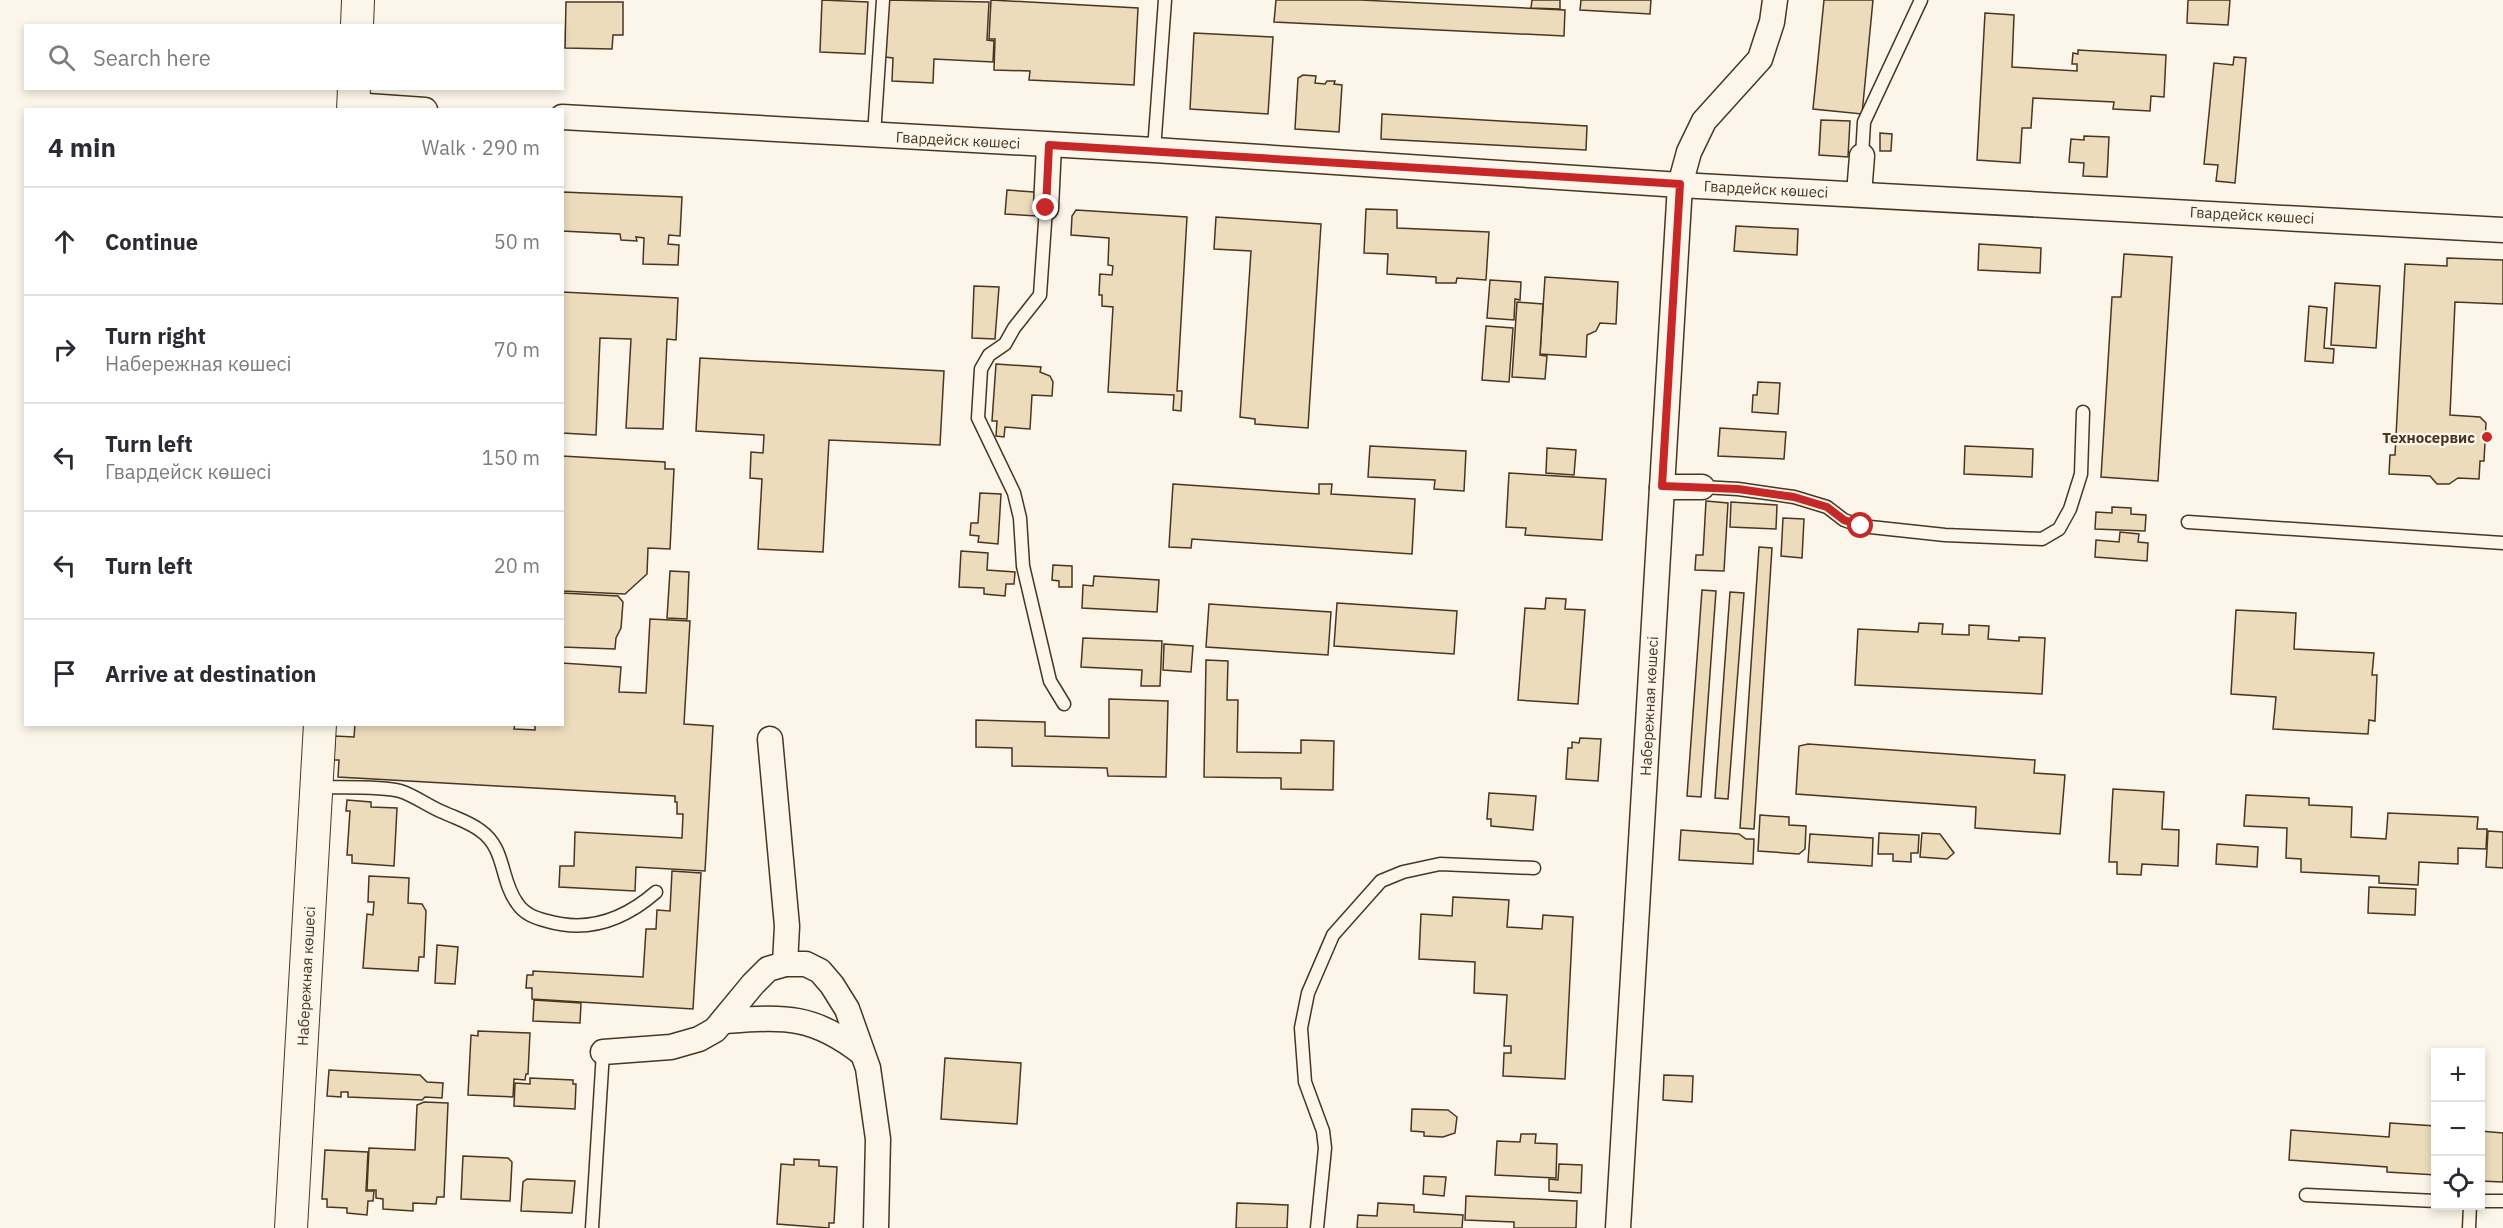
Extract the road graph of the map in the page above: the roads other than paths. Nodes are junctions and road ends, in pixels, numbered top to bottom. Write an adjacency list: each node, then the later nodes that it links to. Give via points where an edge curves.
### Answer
1 (358, 0): 6 (street)
2 (883, 0): 10 (lane)
3 (1165, 0): 12 (lane)
4 (1775, 0): 14 (street, Набережная көшесі, via 1773,22 1760,59 1704,121)
5 (1921, 0): 13 (lane, via 1864,122)
6 (357, 24)
7 (353, 101): 8 (street)
8 (409, 108)
9 (564, 117): 10 (street, Гвардейск көшесі)
10 (874, 135): 11 (street, Гвардейск көшесі)
11 (1049, 145): 12 (street, Гвардейск көшесі); 16 (street)
12 (1154, 150): 14 (street, Гвардейск көшесі)
13 (1862, 156): 15 (street)
14 (1680, 184): 15 (street, Гвардейск көшесі); 19 (street, Набережная көшесі)
15 (1859, 194): 17 (street, Гвардейск көшесі)
16 (1046, 208): 23 (lane, via 1040,295 1005,344 989,355 981,369 978,418 1014,493 1023,566 1050,681)
17 (2503, 230)
18 (2083, 412): 20 (lane, via 2080,474 2070,508 2059,529 2042,539 1861,526 1844,520 1827,507 1794,497)
19 (1662, 486): 20 (street); 42 (street, Набережная көшесі)
20 (1702, 487)
21 (2188, 522): 22 (lane)
22 (2503, 543)
23 (1064, 704)
24 (320, 726): 26 (street, Набережная көшесі)
25 (770, 739): 29 (street, via 787,926)
26 (317, 786): 28 (lane, via 398,790 463,819 482,831 498,849 516,902 525,913 542,920 572,926 610,921 629,913); 38 (street, Набережная көшесі)
27 (1534, 868): 41 (lane, via 1440,864 1403,872 1381,882 1333,935 1308,993 1301,1028 1305,1082 1323,1131 1325,1148)
28 (656, 892)
29 (785, 964): 30 (street, via 768,969); 32 (street, via 806,964 820,971 847,1010)
30 (724, 1021): 31 (street, via 699,1039 671,1047); 32 (street, via 770,1018 812,1023)
31 (603, 1052): 39 (lane)
32 (862, 1053): 40 (street, via 868,1068 878,1139)
33 (2306, 1195): 34 (lane)
34 (2431, 1201)
35 (2485, 1201): 36 (lane)
36 (2503, 1201)
37 (2470, 1210): 43 (lane)
38 (291, 1228)
39 (592, 1228)
40 (876, 1228)
41 (1317, 1228)
42 (1618, 1228)
43 (2469, 1228)

